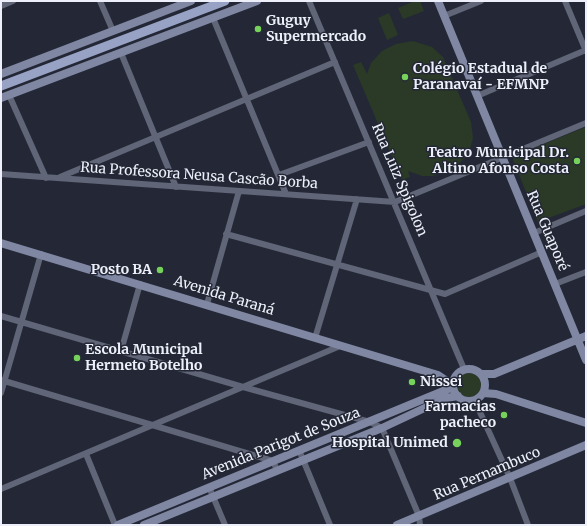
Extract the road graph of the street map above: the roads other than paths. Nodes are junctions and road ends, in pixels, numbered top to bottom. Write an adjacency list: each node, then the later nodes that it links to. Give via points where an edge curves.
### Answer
1 (13, 1): 10 (street)
2 (100, 1): 13 (street)
3 (191, 1): 13 (street)
4 (225, 1): 18 (main road)
5 (257, 1): 12 (street)
6 (309, 1): 16 (street, Rua Luiz Spigolon)
7 (438, 1): 11 (street, Rua Guaporé)
8 (481, 1): 11 (street)
9 (565, 1): 14 (street)
10 (1, 6)
11 (444, 16): 20 (street, Rua Guaporé)
12 (213, 18): 15 (street); 22 (street)
13 (113, 31): 17 (street)
14 (586, 51): 20 (street)
15 (122, 53): 19 (street); 24 (street)
16 (335, 62): 22 (street); 25 (street, Rua Luiz Spigolon)
17 (1, 74)
18 (1, 86)
19 (9, 95): 21 (street); 29 (street)
20 (477, 96): 26 (street, Rua Guaporé)
21 (1, 98)
22 (247, 99): 24 (street); 28 (street)
23 (586, 123): 26 (street)
24 (156, 137): 30 (street); 31 (street)
25 (369, 142): 28 (street); 35 (street, Rua Luiz Spigolon)
26 (502, 158): 35 (street); 37 (street, Rua Guaporé)
27 (1, 174): 29 (street, Rua Professora Neusa Cascão Borba)
28 (279, 175): 33 (street)
29 (46, 178): 30 (street, Rua Professora Neusa Cascão Borba)
30 (57, 178): 31 (street, Rua Professora Neusa Cascão Borba)
31 (176, 187): 32 (street, Rua Professora Neusa Cascão Borba)
32 (239, 191): 33 (street, Rua Professora Neusa Cascão Borba); 38 (street)
33 (286, 194): 34 (street, Rua Professora Neusa Cascão Borba)
34 (356, 199): 35 (street, Rua Professora Neusa Cascão Borba); 42 (street)
35 (395, 202): 46 (street, Rua Luiz Spigolon)
36 (586, 211): 37 (street)
37 (534, 233): 40 (street, Rua Guaporé)
38 (226, 234): 42 (street); 47 (street)
39 (1, 243): 41 (street, Avenida Paraná)
40 (542, 252): 45 (street, Rua Guaporé); 46 (street, via 445,294)
41 (41, 254): 44 (street, Avenida Paraná); 49 (street)
42 (338, 265): 46 (street); 51 (street)
43 (586, 272): 45 (street)
44 (140, 284): 47 (street, Avenida Paraná); 54 (street)
45 (555, 284): 52 (street, Rua Guaporé)
46 (433, 292): 56 (street, Rua Luiz Spigolon)
47 (206, 304): 51 (street, Avenida Paraná)
48 (1, 316): 49 (street)
49 (21, 322): 54 (street); 59 (street)
50 (586, 336): 52 (street)
51 (315, 338): 53 (street, Avenida Paraná)
52 (578, 340): 55 (street, Rua Guaporé); 57 (street, via 494,374)
53 (340, 346): 58 (street, Avenida Paraná); 61 (street)
54 (121, 351): 61 (street)
55 (586, 360)
56 (461, 371): 57 (street, via 474,370); 58 (street, Avenida Paraná); 60 (street)
57 (481, 374): 64 (street, via 485,382)
58 (438, 375): 60 (street, Avenida Paraná)
59 (3, 381): 62 (street); 67 (street)
60 (453, 386): 63 (street); 65 (street, Avenida Parigot de Souza)
61 (243, 387): 65 (street); 67 (street)
62 (1, 393)
63 (458, 396): 64 (street, via 465,400); 68 (street, Avenida Parigot de Souza, via 446,398)
64 (480, 396): 66 (street, via 496,394); 75 (street, via 484,421)
65 (370, 422): 68 (street); 70 (street, Avenida Parigot de Souza)
66 (586, 423)
67 (152, 426): 71 (street); 73 (street)
68 (382, 428): 72 (street, Avenida Parigot de Souza); 79 (street)
69 (586, 445): 75 (street, Rua Pernambuco)
70 (298, 450): 72 (street); 73 (street, Avenida Parigot de Souza)
71 (86, 454): 77 (street); 80 (street)
72 (302, 460): 74 (street, Avenida Parigot de Souza); 83 (street)
73 (273, 461): 74 (street); 76 (street, Avenida Parigot de Souza)
74 (277, 470): 78 (street, Avenida Parigot de Souza)
75 (510, 478): 79 (street, Rua Pernambuco); 86 (street)
76 (209, 487): 78 (street); 80 (street, Avenida Parigot de Souza)
77 (1, 489)
78 (213, 496): 81 (street, Avenida Parigot de Souza); 82 (street)
79 (419, 516): 84 (street, Rua Pernambuco); 85 (street)
80 (116, 525)
81 (144, 525)
82 (225, 525)
83 (330, 525)
84 (397, 525)
85 (420, 525)
86 (528, 525)

